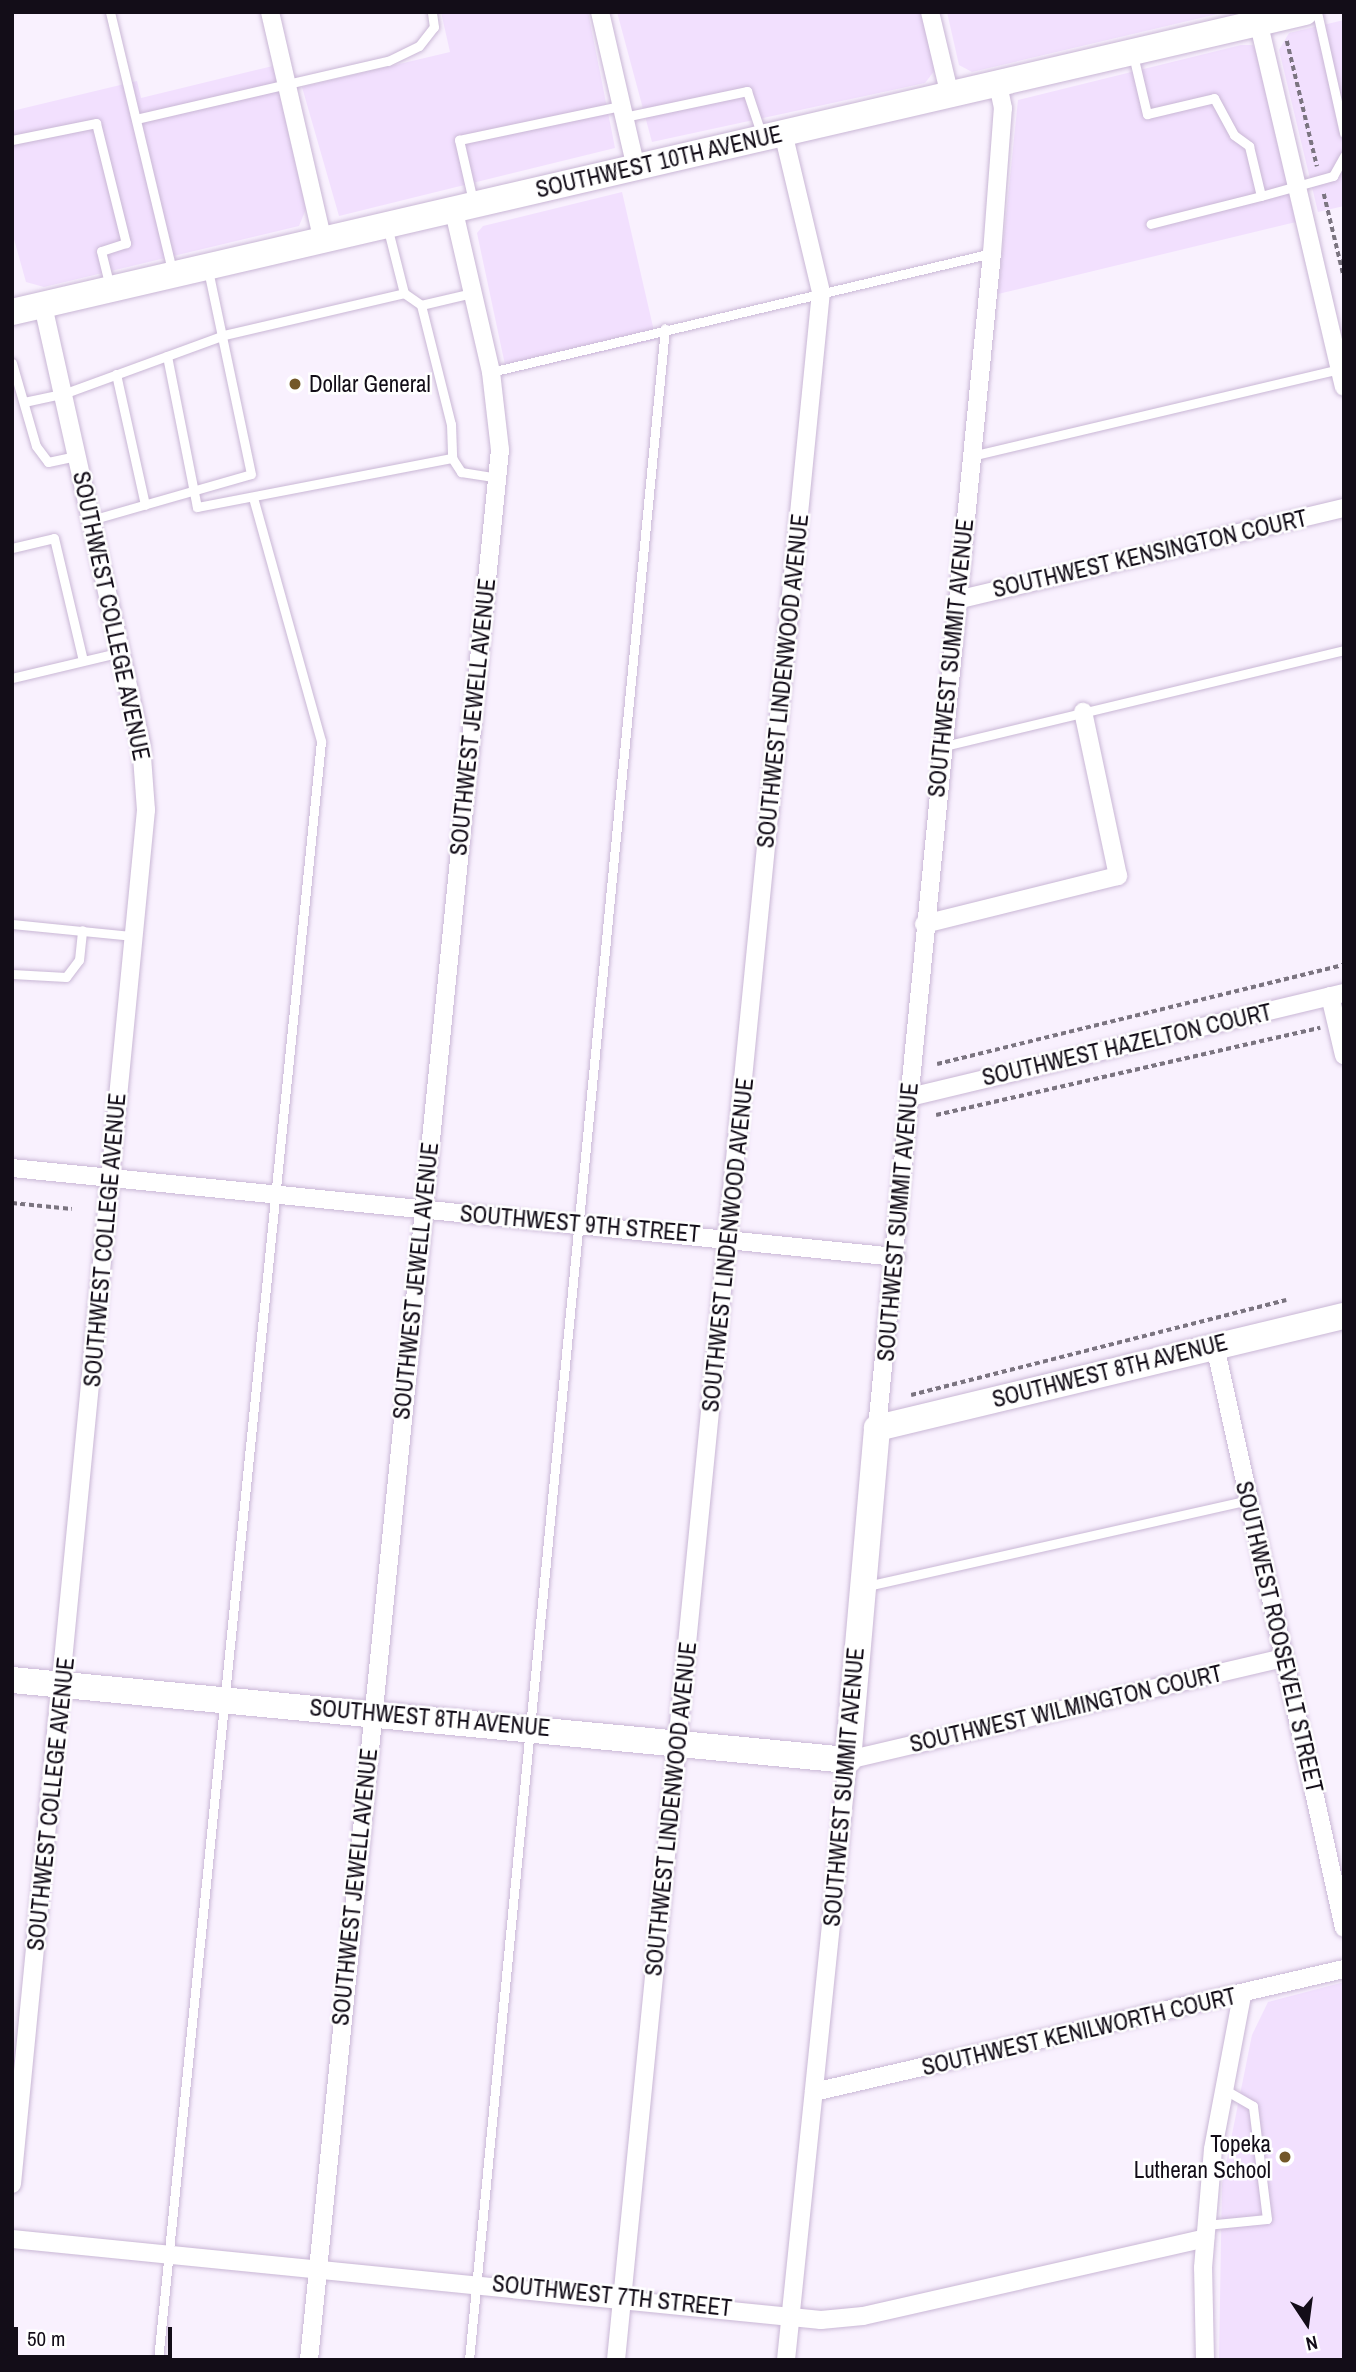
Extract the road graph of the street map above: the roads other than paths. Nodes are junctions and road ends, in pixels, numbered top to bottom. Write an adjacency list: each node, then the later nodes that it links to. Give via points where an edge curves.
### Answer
1 (110, 12): 14 (lane)
2 (270, 12): 11 (street)
3 (432, 12): 11 (lane, via 434,27 419,46 388,61)
4 (600, 12): 13 (street)
5 (930, 12): 12 (street)
6 (1305, 12): 8 (street, SOUTHWEST 10TH AVENUE)
7 (1317, 12): 15 (lane)
8 (1258, 18): 9 (street, SOUTHWEST 10TH AVENUE); 20 (street)
9 (1133, 53): 10 (street, SOUTHWEST 10TH AVENUE); 21 (lane, via 1147,114 1214,98 1234,135 1249,146)
10 (998, 85): 12 (street, SOUTHWEST 10TH AVENUE); 26 (street, SOUTHWEST SUMMIT AVENUE, via 1003,108)
11 (287, 86): 14 (lane); 25 (street)
12 (950, 96): 16 (street, SOUTHWEST 10TH AVENUE)
13 (622, 111): 16 (lane, via 747,91); 19 (street); 22 (lane, via 458,141)
14 (136, 119): 28 (lane)
15 (1344, 133)
16 (772, 136): 19 (street, SOUTHWEST 10TH AVENUE); 30 (street, SOUTHWEST LINDENWOOD AVENUE)
17 (12, 140): 29 (lane, via 96,123 126,243 101,251)
18 (1344, 156): 20 (lane, via 1333,176)
19 (636, 169): 22 (street, SOUTHWEST 10TH AVENUE)
20 (1297, 187): 21 (lane); 40 (street)
21 (1261, 196): 24 (lane)
22 (463, 205): 23 (street, SOUTHWEST 10TH AVENUE); 32 (street, SOUTHWEST JEWELL AVENUE)
23 (386, 222): 25 (street, SOUTHWEST 10TH AVENUE); 31 (lane)
24 (1150, 224)
25 (322, 237): 27 (street, SOUTHWEST 10TH AVENUE)
26 (992, 253): 30 (lane); 47 (street, SOUTHWEST SUMMIT AVENUE)
27 (207, 265): 28 (street, SOUTHWEST 10TH AVENUE); 37 (lane)
28 (173, 273): 29 (street, SOUTHWEST 10TH AVENUE)
29 (111, 288): 33 (street, SOUTHWEST 10TH AVENUE)
30 (821, 292): 36 (lane); 76 (street, SOUTHWEST LINDENWOOD AVENUE)
31 (404, 293): 34 (lane); 37 (lane)
32 (472, 293): 34 (lane); 41 (street, SOUTHWEST JEWELL AVENUE)
33 (43, 304): 35 (street, SOUTHWEST 10TH AVENUE); 44 (street, SOUTHWEST COLLEGE AVENUE)
34 (421, 305): 48 (lane, via 451,424)
35 (13, 309)
36 (665, 328): 41 (lane); 75 (lane)
37 (224, 335): 38 (lane); 50 (lane, via 251,474)
38 (167, 356): 42 (lane); 50 (lane)
39 (12, 363): 45 (lane)
40 (1339, 369): 43 (street); 47 (lane)
41 (491, 372): 49 (street, SOUTHWEST JEWELL AVENUE)
42 (116, 374): 44 (lane); 52 (lane)
43 (1344, 387)
44 (63, 394): 45 (lane); 46 (street, SOUTHWEST COLLEGE AVENUE)
45 (24, 402): 46 (lane, via 36,446 48,462)
46 (77, 456): 54 (street, SOUTHWEST COLLEGE AVENUE)
47 (971, 456): 56 (street, SOUTHWEST SUMMIT AVENUE)
48 (452, 458): 49 (lane, via 461,472); 51 (lane)
49 (497, 478): 74 (street, SOUTHWEST JEWELL AVENUE)
50 (194, 490): 51 (lane, via 197,507); 52 (lane)
51 (253, 497): 73 (lane, via 321,741)
52 (145, 505): 54 (lane)
53 (1344, 508): 56 (street, SOUTHWEST KENSINGTON COURT)
54 (91, 520): 58 (street, SOUTHWEST COLLEGE AVENUE)
55 (12, 548): 59 (lane, via 54,538)
56 (957, 600): 62 (street, SOUTHWEST SUMMIT AVENUE)
57 (1344, 650): 61 (lane)
58 (121, 652): 59 (lane); 66 (street, SOUTHWEST COLLEGE AVENUE, via 144,769)
59 (83, 662): 60 (lane)
60 (12, 678)
61 (1083, 712): 62 (lane); 64 (street, via 1118,876)
62 (942, 746): 64 (street, SOUTHWEST SUMMIT AVENUE)
63 (12, 924): 65 (lane)
64 (924, 924): 70 (street, SOUTHWEST SUMMIT AVENUE)
65 (82, 930): 66 (lane); 67 (lane, via 79,960 66,977)
66 (133, 936): 72 (street, SOUTHWEST COLLEGE AVENUE)
67 (12, 974)
68 (1337, 994): 69 (street, via 1337,1025); 70 (street, SOUTHWEST HAZELTON COURT)
69 (1344, 1055)
70 (910, 1097): 77 (street, SOUTHWEST SUMMIT AVENUE)
71 (12, 1168): 72 (street, SOUTHWEST 9TH STREET)
72 (110, 1178): 73 (street, SOUTHWEST 9TH STREET); 85 (street, SOUTHWEST COLLEGE AVENUE)
73 (273, 1195): 74 (street, SOUTHWEST 9TH STREET); 86 (lane)
74 (423, 1210): 75 (street, SOUTHWEST 9TH STREET); 87 (street, SOUTHWEST JEWELL AVENUE)
75 (578, 1223): 76 (street, SOUTHWEST 9TH STREET); 88 (lane)
76 (729, 1237): 77 (street, SOUTHWEST 9TH STREET); 89 (street, SOUTHWEST LINDENWOOD AVENUE)
77 (896, 1257): 80 (street, SOUTHWEST SUMMIT AVENUE)
78 (1344, 1316): 79 (street, SOUTHWEST 8TH AVENUE)
79 (1214, 1346): 80 (street, SOUTHWEST 8TH AVENUE); 81 (street, SOUTHWEST ROOSEVELT STREET)
80 (877, 1428): 82 (street, SOUTHWEST SUMMIT AVENUE)
81 (1249, 1500): 82 (lane); 83 (street, SOUTHWEST ROOSEVELT STREET)
82 (862, 1587): 90 (street, SOUTHWEST SUMMIT AVENUE)
83 (1284, 1658): 90 (street, SOUTHWEST WILMINGTON COURT); 91 (street, SOUTHWEST ROOSEVELT STREET)
84 (12, 1680): 85 (street, SOUTHWEST 8TH AVENUE)
85 (63, 1684): 86 (street, SOUTHWEST 8TH AVENUE); 96 (street, SOUTHWEST COLLEGE AVENUE)
86 (225, 1699): 87 (street, SOUTHWEST 8TH AVENUE); 99 (lane)
87 (372, 1713): 88 (street, SOUTHWEST 8TH AVENUE); 100 (street, SOUTHWEST JEWELL AVENUE)
88 (526, 1728): 89 (street, SOUTHWEST 8TH AVENUE); 101 (lane)
89 (678, 1741): 90 (street, SOUTHWEST 8TH AVENUE); 102 (street, SOUTHWEST LINDENWOOD AVENUE)
90 (848, 1760): 95 (street, SOUTHWEST SUMMIT AVENUE)
91 (1344, 1928)
92 (1344, 1969): 93 (street, SOUTHWEST KENILWORTH COURT)
93 (1242, 1995): 94 (street); 95 (street, SOUTHWEST KENILWORTH COURT)
94 (1224, 2089): 97 (street); 97 (lane, via 1253,2106 1266,2219)
95 (814, 2092): 103 (street, SOUTHWEST SUMMIT AVENUE)
96 (12, 2184)
97 (1205, 2231): 103 (street, SOUTHWEST 7TH STREET, via 863,2316); 109 (street)
98 (12, 2239): 99 (street, SOUTHWEST 7TH STREET)
99 (170, 2252): 100 (street, SOUTHWEST 7TH STREET); 104 (lane)
100 (318, 2266): 101 (street, SOUTHWEST 7TH STREET); 105 (street, SOUTHWEST JEWELL AVENUE)
101 (477, 2281): 102 (street, SOUTHWEST 7TH STREET); 106 (lane)
102 (622, 2297): 103 (street, SOUTHWEST 7TH STREET); 107 (street, SOUTHWEST LINDENWOOD AVENUE)
103 (791, 2315): 108 (street, SOUTHWEST SUMMIT AVENUE)
104 (158, 2360)
105 (309, 2360)
106 (469, 2360)
107 (616, 2360)
108 (786, 2360)
109 (1205, 2360)

